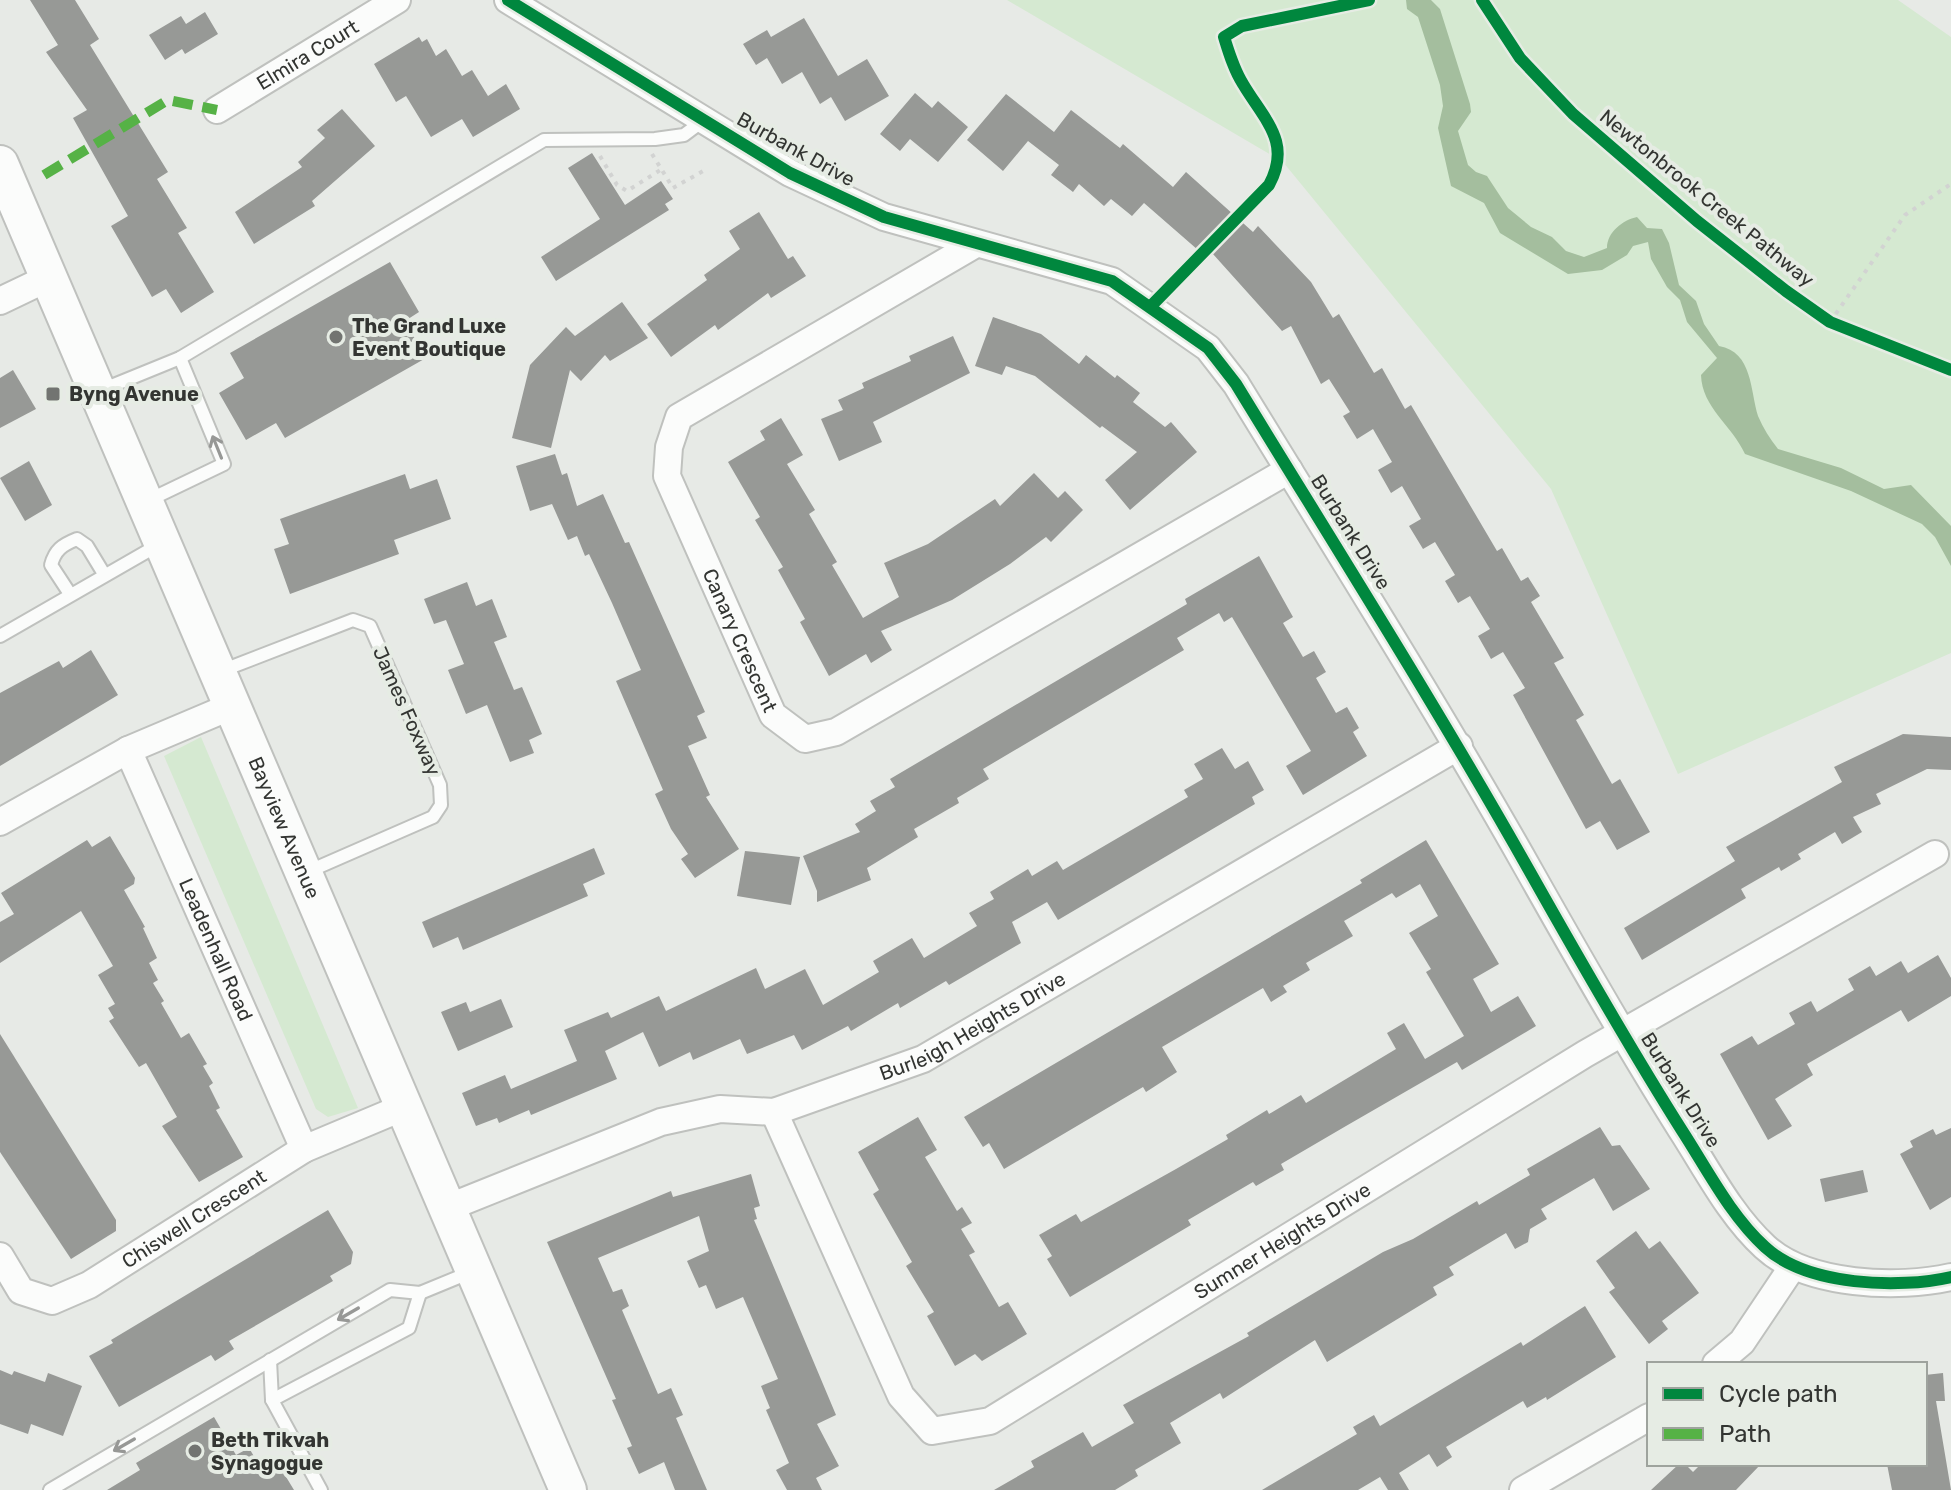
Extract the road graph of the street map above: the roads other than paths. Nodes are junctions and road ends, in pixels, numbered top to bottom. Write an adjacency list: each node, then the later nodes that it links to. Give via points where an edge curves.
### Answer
1 (397, 0): 3 (street, Elmira Court)
2 (508, 0): 4 (street, Burbank Drive)
3 (217, 110)
4 (704, 120): 6 (street, Burbank Drive, via 790,173 884,217); 9 (lane, via 684,135 544,140)
5 (0, 164): 7 (main road, Bayview Avenue)
6 (974, 245): 11 (street, Burbank Drive, via 1112,281 1151,306 1208,348); 11 (street, Canary Crescent, via 679,417 667,476 773,715 805,739 836,732)
7 (48, 278): 8 (street); 10 (main road, Bayview Avenue)
8 (0, 301)
9 (180, 358): 10 (lane); 12 (lane, one-way to 9, via 224,464)
10 (97, 392): 12 (main road, Bayview Avenue)
11 (1289, 470): 19 (street, Burbank Drive)
12 (145, 502): 13 (main road, Bayview Avenue)
13 (162, 543): 14 (lane); 17 (main road, Bayview Avenue)
14 (104, 574): 15 (lane); 15 (lane, via 87,546 77,539 65,543 51,565)
15 (70, 594): 16 (lane)
16 (0, 636)
17 (217, 672): 18 (main road, Bayview Avenue); 23 (lane, James Foxway, via 353,620 363,621 370,626 440,785 441,805 433,817)
18 (232, 706): 20 (street); 23 (main road, Bayview Avenue)
19 (1459, 746): 24 (street, Burbank Drive); 26 (street, Burleigh Heights Drive, via 923,1059)
20 (128, 750): 21 (street); 27 (street, Leadenhall Road)
21 (0, 822)
22 (1935, 854): 24 (street, Sumner Heights Drive)
23 (304, 873): 25 (main road, Bayview Avenue)
24 (1621, 1033): 26 (street, Sumner Heights Drive, via 990,1421 932,1431 901,1396); 30 (street, Burbank Drive, via 1730,1207 1766,1248)
25 (404, 1107): 27 (street, Chiswell Crescent); 28 (main road, Bayview Avenue)
26 (774, 1112): 28 (street, Burleigh Heights Drive, via 720,1109 661,1122)
27 (304, 1149): 29 (street, Chiswell Crescent, via 89,1285 52,1301 21,1291)
28 (447, 1208): 31 (main road, Bayview Avenue)
29 (0, 1256)
30 (1793, 1266): 32 (street, Burbank Drive, via 1873,1284 1919,1285); 35 (street, via 1742,1342)
31 (474, 1270): 33 (lane); 40 (main road, Bayview Avenue)
32 (1951, 1277)
33 (420, 1293): 34 (lane, one-way to 34, via 390,1290); 36 (lane, via 409,1328)
34 (270, 1360): 36 (lane); 38 (lane, one-way to 38)
35 (1718, 1362)
36 (272, 1400): 39 (lane)
37 (1647, 1418): 41 (street)
38 (50, 1489)
39 (321, 1490)
40 (568, 1490)
41 (1523, 1490)

